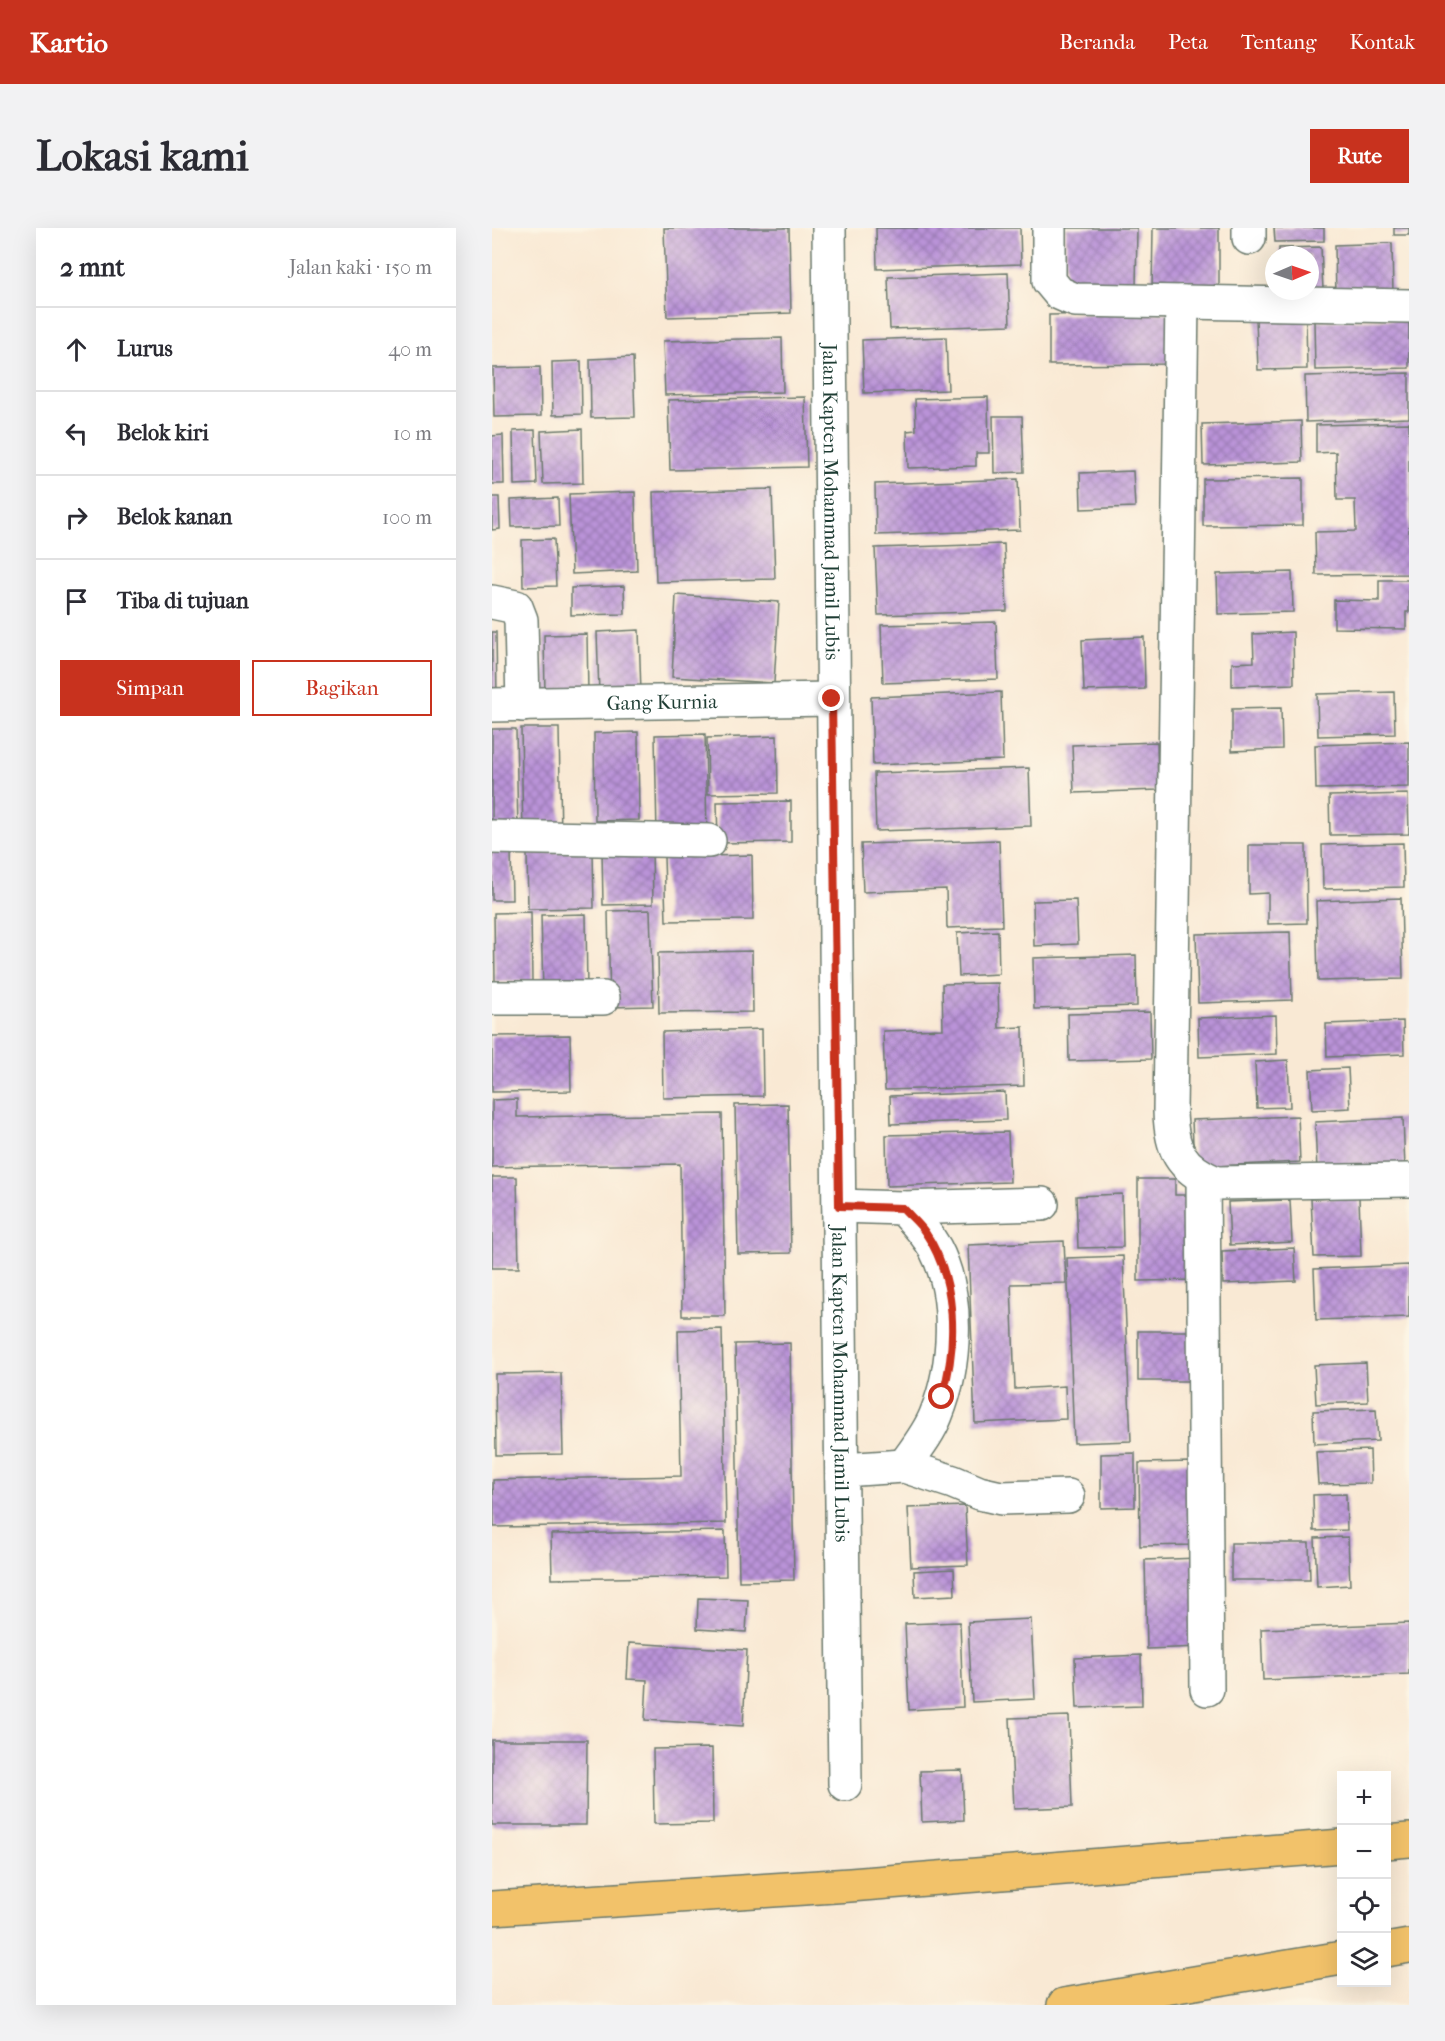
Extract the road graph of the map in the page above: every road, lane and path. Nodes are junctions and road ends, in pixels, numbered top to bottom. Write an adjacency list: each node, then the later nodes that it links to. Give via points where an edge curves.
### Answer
1 (829, 228): 6 (street, Jalan Kapten Mohammad Jamil Lubis)
2 (1049, 228): 3 (street, via 1049,281 1067,298)
3 (1182, 303): 4 (street); 12 (street, via 1170,1118 1174,1146 1181,1159)
4 (1409, 306)
5 (492, 602): 7 (street, via 516,607 521,620)
6 (832, 699): 7 (street, Gang Kurnia); 15 (street, Jalan Kapten Mohammad Jamil Lubis)
7 (507, 705)
8 (492, 837): 9 (street)
9 (708, 841)
10 (492, 998): 11 (street)
11 (603, 998)
12 (1203, 1177): 13 (street, via 1234,1184); 20 (street)
13 (1409, 1180)
14 (1042, 1204): 16 (street)
15 (839, 1206): 16 (street); 18 (street, Jalan Kapten Mohammad Jamil Lubis)
16 (903, 1208): 17 (street, via 936,1249 947,1282 952,1320 950,1372 942,1397 926,1434)
17 (904, 1466): 18 (street); 19 (street, via 1001,1498)
18 (842, 1470): 21 (street, Jalan Kapten Mohammad Jamil Lubis)
19 (1068, 1496)
20 (1207, 1689)
21 (845, 1784)
22 (1409, 1840): 23 (highway)
23 (1391, 1842)
24 (1337, 1846): 25 (highway, via 838,1886)
25 (492, 1908)
26 (1409, 1946): 27 (highway)
27 (1391, 1949)
28 (1337, 1959): 29 (highway)
29 (1064, 2005)

